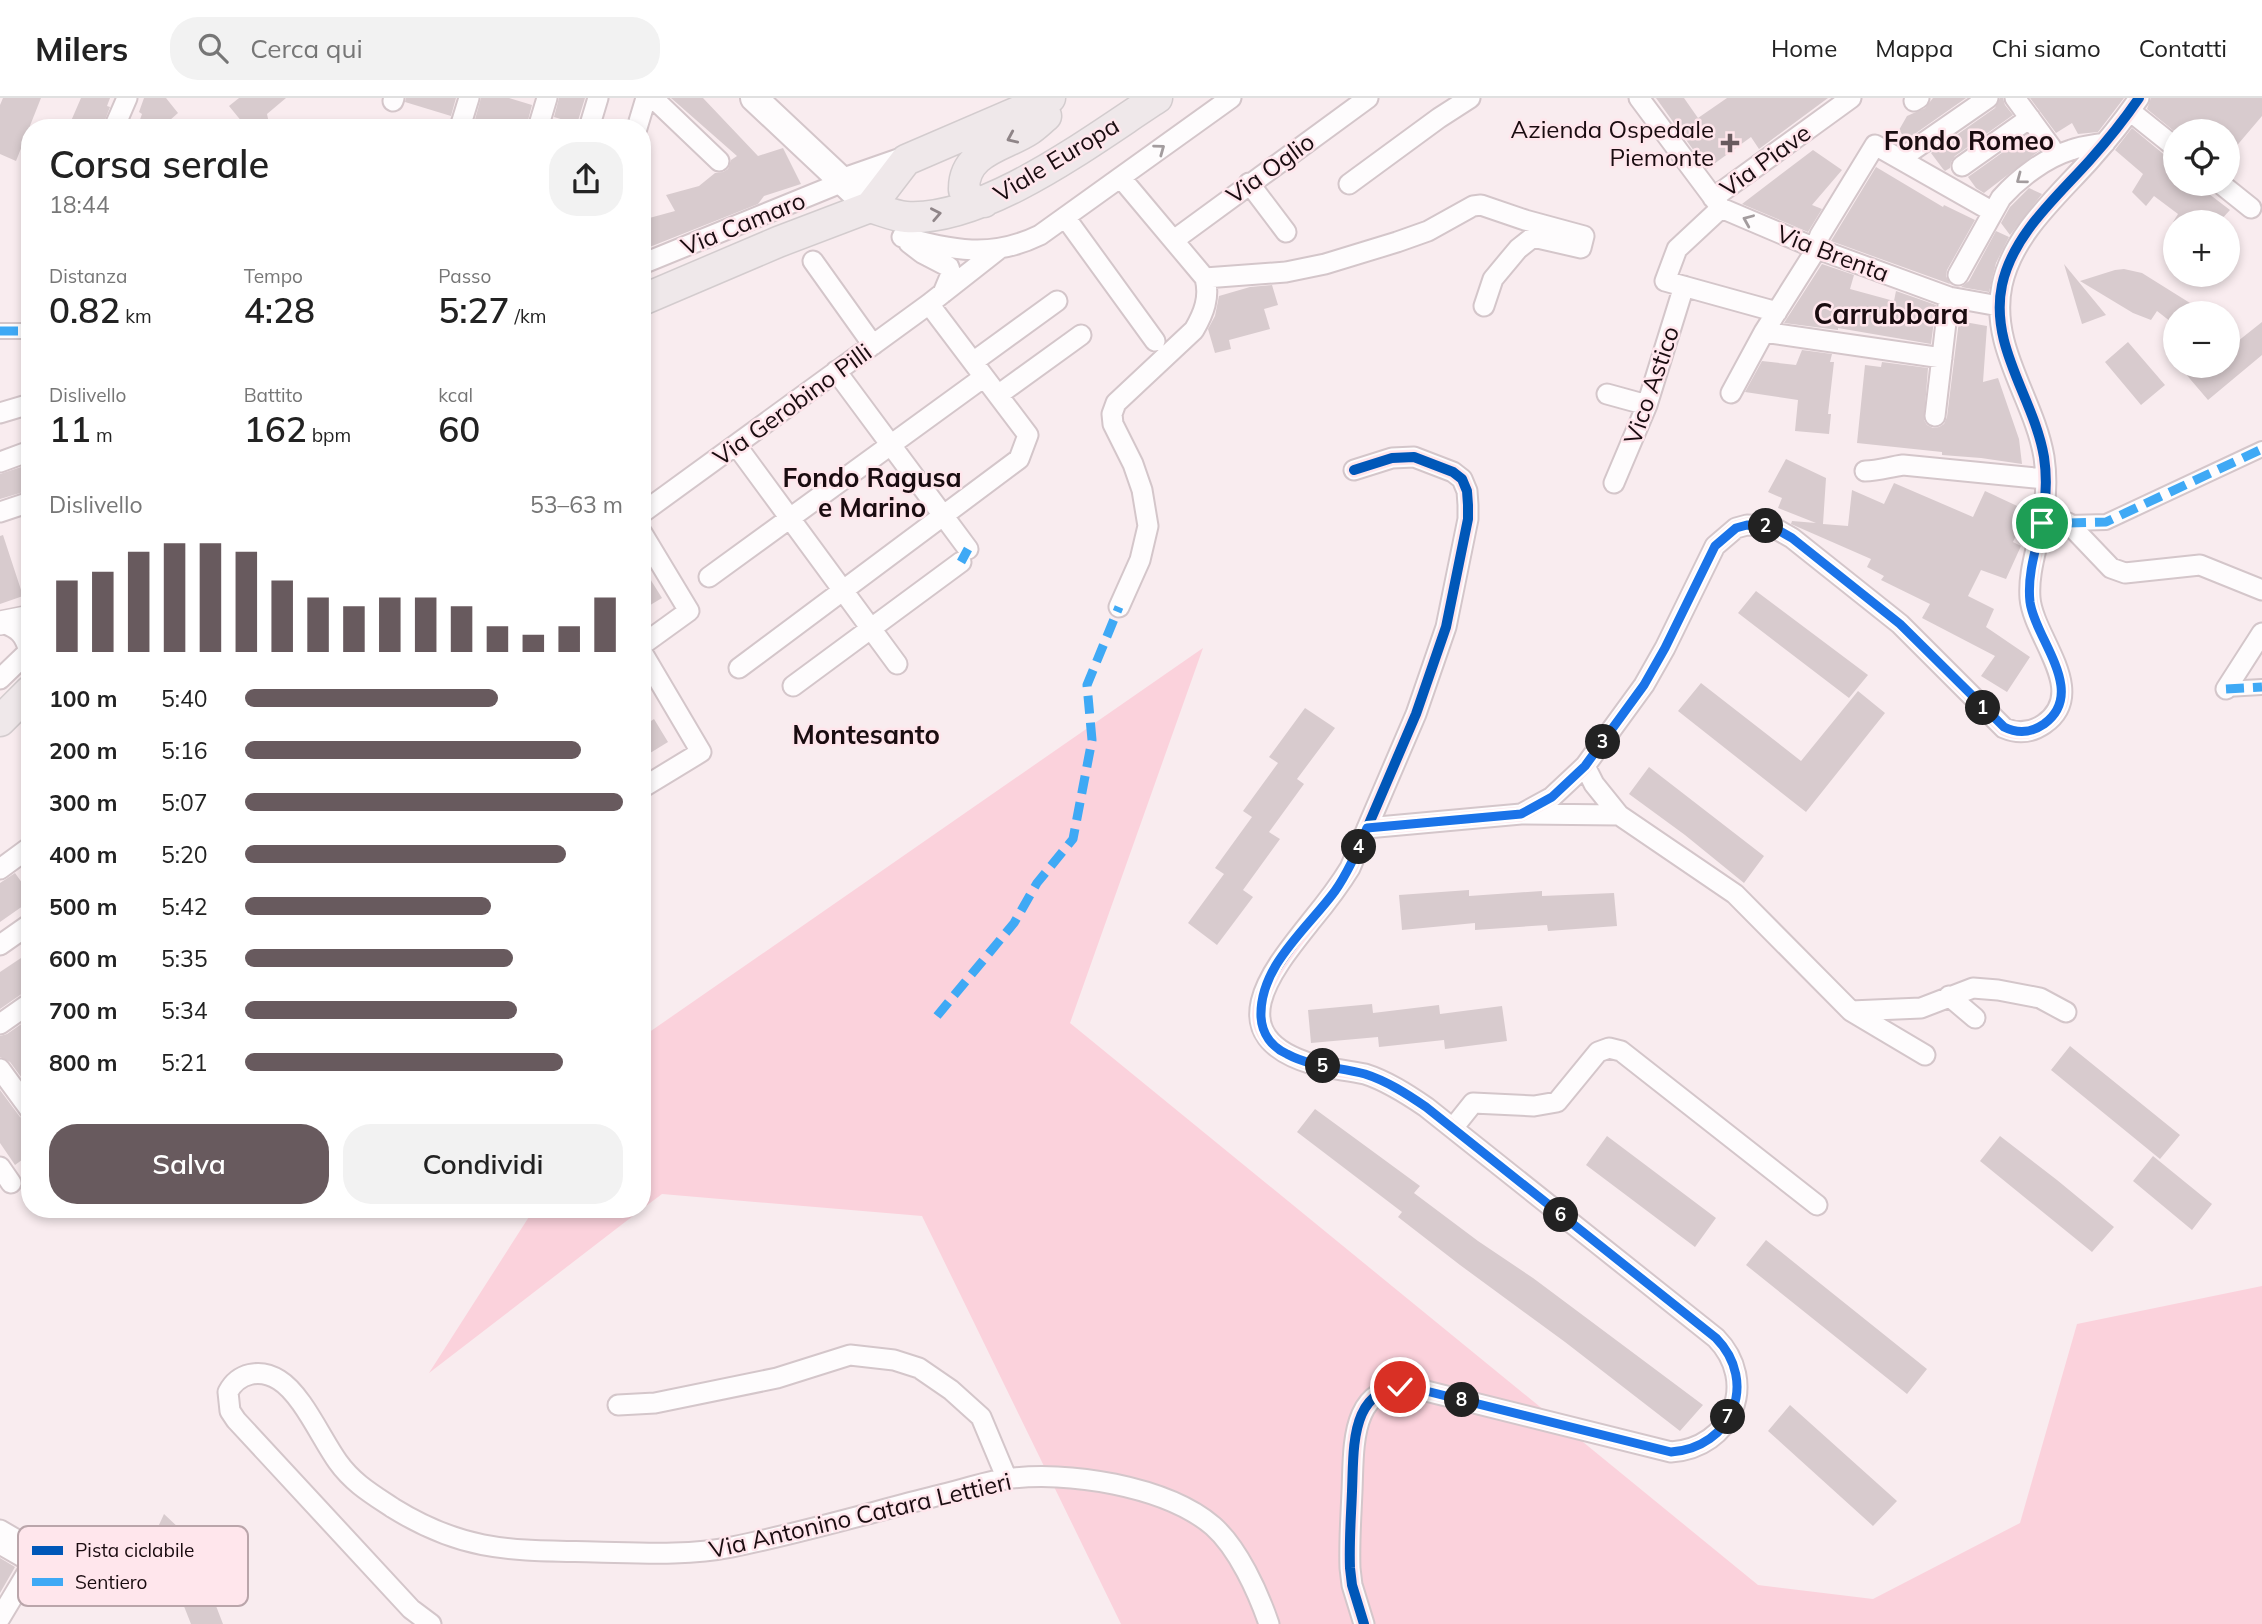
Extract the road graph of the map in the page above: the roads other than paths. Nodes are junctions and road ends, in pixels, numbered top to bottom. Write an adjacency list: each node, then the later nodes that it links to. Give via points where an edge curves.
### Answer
1 (127, 98): 20 (street)
2 (470, 98): 21 (street)
3 (598, 98): 23 (street)
4 (646, 98): 24 (street)
5 (653, 98): 30 (street)
6 (754, 98): 33 (main road)
7 (1050, 98): 29 (main road)
8 (1067, 98): 37 (main road, one-way to 37, via 1027,131 991,147 974,163 964,190 973,201)
9 (1157, 98): 37 (main road, Viale Europa)
10 (1231, 98): 32 (street, Viale Europa, one-way to 10)
11 (1368, 98): 34 (street, Via Oglio)
12 (1470, 98): 35 (street)
13 (1639, 98): 38 (street)
14 (1851, 98): 38 (street, Via Piave)
15 (1988, 98): 28 (street)
16 (2015, 98): 19 (street)
17 (540, 100): 22 (street)
18 (2134, 104): 25 (street); 26 (street)
19 (2030, 118): 27 (street); 31 (street)
20 (118, 119)
21 (463, 119)
22 (539, 119)
23 (592, 119)
24 (640, 119)
25 (2163, 134)
26 (2105, 143): 41 (street, one-way to 41, via 2053,158 2011,187); 58 (street, via 2031,226 2006,273)
27 (2051, 147)
28 (1913, 150)
29 (906, 160): 33 (main road); 39 (main road)
30 (719, 161)
31 (1962, 166)
32 (1121, 178): 42 (street, Viale Europa); 45 (street)
33 (843, 182): 39 (main road); 48 (street, Via Camaro)
34 (1249, 183): 43 (street); 45 (street, Via Oglio)
35 (1349, 184)
36 (2236, 196): 40 (street)
37 (984, 202): 39 (main road, Viale Europa, one-way to 37, via 904,217 933,216)
38 (1717, 203): 46 (street, Via Brenta, one-way to 38); 52 (street, Via Piave, via 1677,249)
39 (870, 207): 44 (street); 53 (main road)
40 (2251, 208)
41 (1993, 212): 46 (street, via 1875,145); 50 (street)
42 (1065, 217): 47 (street, Viale Europa, via 1021,244); 64 (street)
43 (1286, 232)
44 (902, 237): 47 (street, via 958,249); 55 (street, via 949,267 951,274)
45 (1174, 240): 51 (street)
46 (1815, 248): 54 (street, Via Brenta); 59 (street)
47 (999, 250): 55 (street, Via Gerobino Pilli)
48 (651, 260)
49 (813, 261): 65 (street)
50 (1958, 275)
51 (1206, 278): 57 (street, via 1325,264 1397,242 1480,205 1584,236 1581,248 1533,237 1493,279); 96 (street, via 1209,292 1194,330 1116,403 1112,414 1142,490 1148,526 1140,560)
52 (1674, 284): 59 (street); 72 (street, Vico Astico)
53 (651, 296)
54 (1949, 297): 58 (street, Via Brenta); 66 (street)
55 (936, 299): 65 (street, Via Gerobino Pilli); 67 (street)
56 (1056, 301): 67 (street)
57 (1484, 306)
58 (1999, 306): 83 (street, via 2003,344 2037,430)
59 (1777, 312): 62 (street)
60 (0, 331): 61 (street)
61 (21, 331)
62 (1764, 332): 66 (street); 69 (street)
63 (1081, 335): 71 (street)
64 (1155, 341)
65 (873, 345): 68 (street, Via Gerobino Pilli)
66 (1942, 358): 75 (street)
67 (978, 370): 71 (street); 76 (street)
68 (836, 371): 76 (street); 77 (street, Via Gerobino Pilli)
69 (1731, 393)
70 (1607, 394): 72 (street)
71 (998, 395): 88 (street, via 1028,435 1019,459)
72 (1647, 405): 84 (street, Vico Astico)
73 (21, 407): 74 (street)
74 (0, 414)
75 (1935, 416)
76 (891, 444): 88 (street); 89 (street)
77 (736, 445): 86 (street, Via Gerobino Pilli); 89 (street)
78 (2262, 449): 91 (street, via 2106,522)
79 (21, 454): 80 (street)
80 (0, 462)
81 (1354, 470): 117 (street, via 1392,458 1414,457 1462,479 1468,505 1446,627 1416,714)
82 (1865, 471): 83 (street, via 1903,465)
83 (2045, 479): 90 (street)
84 (1614, 483)
85 (21, 505): 87 (street)
86 (651, 506)
87 (0, 512)
88 (943, 515): 94 (street); 99 (street, via 964,555)
89 (790, 518): 93 (street); 94 (street)
90 (2042, 523): 91 (street); 113 (street, via 2030,572 2030,601 2062,685 2055,712 2036,729 2014,732 2004,727 1900,624 1783,531 1747,525 1736,528 1715,546 1644,685)
91 (2068, 523): 95 (street, via 2118,571 2200,565)
92 (651, 548): 102 (street, via 689,611)
93 (709, 577)
94 (843, 590): 99 (street); 106 (street)
95 (2262, 590)
96 (1119, 607)
97 (21, 619): 98 (street)
98 (1, 623): 100 (street)
99 (871, 628): 104 (street); 108 (street)
100 (21, 632)
101 (2262, 633): 110 (street)
102 (651, 638)
103 (21, 658): 107 (street)
104 (897, 663)
105 (651, 667): 114 (street, via 701,752)
106 (739, 668)
107 (0, 679)
108 (793, 686)
109 (2262, 687): 110 (street)
110 (2226, 689)
111 (21, 700): 112 (main road)
112 (0, 721)
113 (1585, 766): 115 (street, via 1552,797); 116 (street)
114 (651, 783)
115 (1521, 814): 116 (street); 117 (street)
116 (1619, 815): 124 (street, via 1735,894)
117 (1367, 828): 131 (street, via 1336,890 1278,963 1263,992 1261,1023 1265,1036 1285,1054 1380,1080)
118 (21, 858): 119 (street)
119 (0, 869)
120 (21, 931): 121 (street)
121 (0, 945)
122 (1949, 996): 124 (street, via 1921,1008); 125 (street, via 1973,988 1998,990 2040,998); 126 (street)
123 (21, 1010): 127 (street)
124 (1851, 1011): 128 (street)
125 (2066, 1012)
126 (1975, 1018)
127 (0, 1024)
128 (1925, 1055)
129 (0, 1069): 130 (street)
130 (21, 1098)
131 (1453, 1128): 132 (street, via 1474,1103 1534,1106 1557,1102 1598,1052 1609,1048 1621,1051); 143 (street, via 1716,1338 1733,1360 1737,1394 1717,1433 1695,1447 1671,1452 1414,1388 1394,1388 1376,1397 1360,1415 1354,1441 1350,1567)
132 (1817, 1205)
133 (618, 1405): 134 (street, via 655,1403 777,1378 850,1355 894,1360 919,1368 981,1418)
134 (1007, 1479): 141 (street, Via Antonino Catara Lettieri, via 732,1547 682,1554 493,1548 444,1535 359,1487 284,1383 257,1373 238,1379 228,1392 236,1420 411,1609); 142 (street, Via Antonino Catara Lettieri, via 1103,1481 1139,1490 1199,1516 1226,1540)
135 (0, 1530): 136 (street)
136 (18, 1540)
137 (0, 1544): 138 (street)
138 (18, 1554)
139 (18, 1588): 140 (street)
140 (0, 1618)
141 (431, 1624)
142 (1269, 1624)
143 (1364, 1624)

